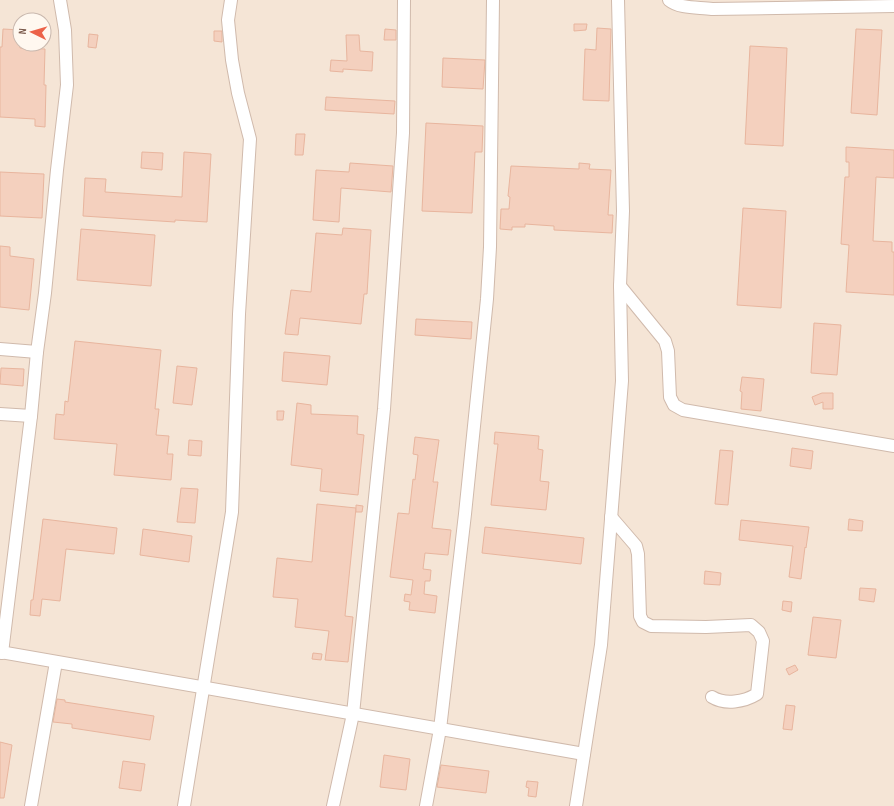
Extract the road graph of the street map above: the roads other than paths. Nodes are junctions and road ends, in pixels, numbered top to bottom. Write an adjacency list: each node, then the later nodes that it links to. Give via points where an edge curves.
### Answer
1 (60, 0): 10 (street, via 65,30 67,85)
2 (231, 0): 17 (street, via 228,20 232,60 250,139 239,314 232,512)
3 (404, 0): 19 (street, via 403,134 389,344)
4 (493, 0): 20 (street, via 487,299)
5 (618, 0): 8 (street, via 623,211)
6 (669, 0): 7 (street, via 684,6 712,9)
7 (894, 6)
8 (620, 286): 13 (street, via 665,341 668,350 670,397 674,405 683,410); 14 (street, via 622,381)
9 (0, 349): 10 (street)
10 (37, 352): 12 (street)
11 (0, 414): 12 (street)
12 (31, 416): 15 (street)
13 (894, 446)
14 (611, 517): 18 (street, via 636,546 640,616 643,622 652,626 751,625 759,632 763,641 757,694 740,701 718,701); 21 (street, via 601,645)
15 (1, 652): 16 (street)
16 (56, 662): 17 (street); 23 (street)
17 (204, 688): 19 (street); 24 (street)
18 (712, 697)
19 (352, 714): 20 (street); 25 (street)
20 (440, 729): 21 (street); 26 (street)
21 (584, 754): 22 (street)
22 (578, 804)
23 (31, 806)
24 (184, 806)
25 (333, 806)
26 (426, 806)

